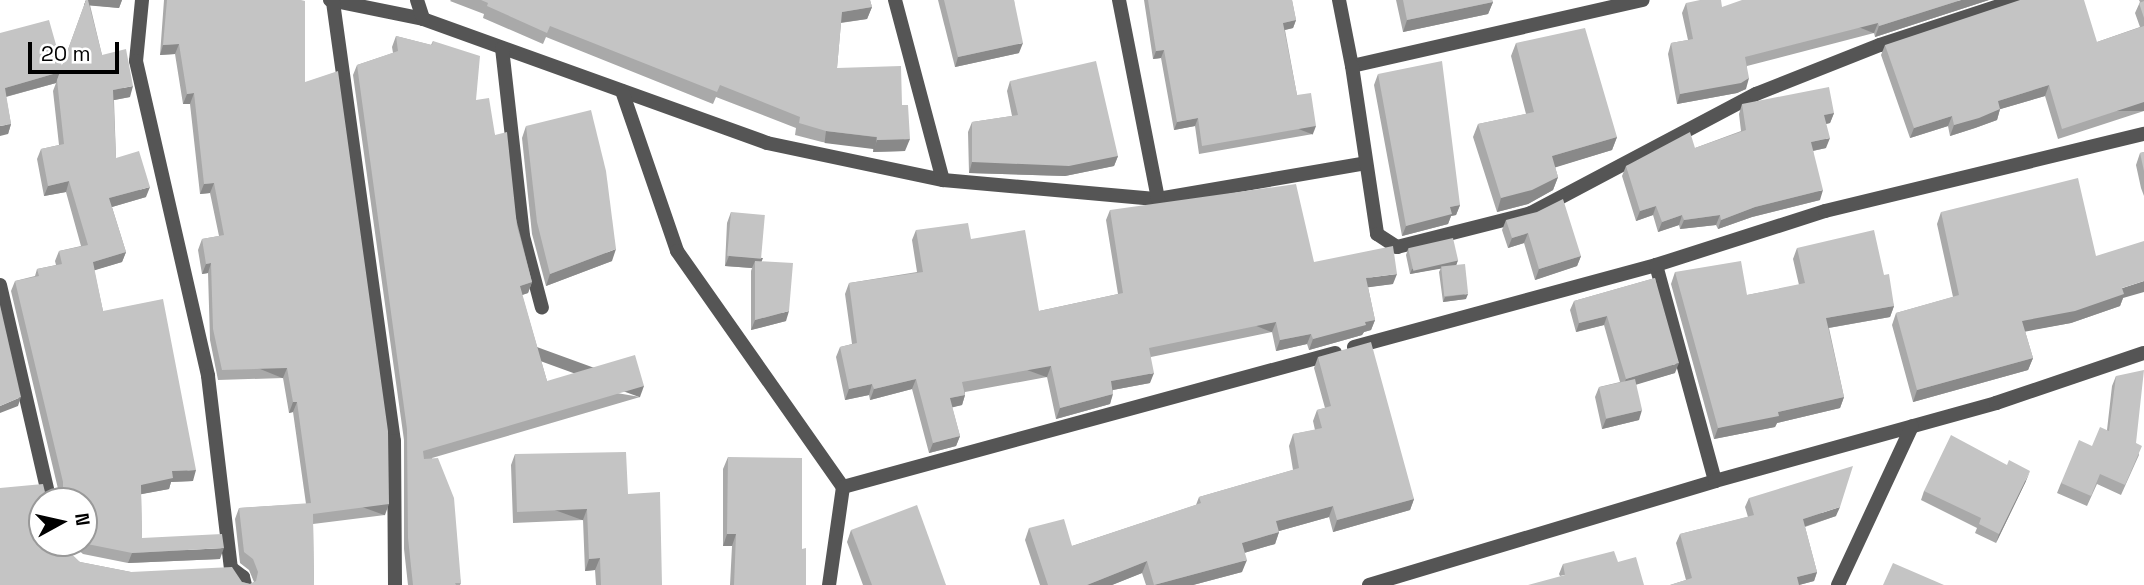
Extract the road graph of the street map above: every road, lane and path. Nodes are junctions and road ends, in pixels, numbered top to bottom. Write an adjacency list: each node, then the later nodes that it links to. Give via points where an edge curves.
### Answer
1 (142, 0): 25 (street, via 136,61 208,376 224,568 243,577)
2 (417, 0): 9 (street)
3 (895, 0): 15 (street)
4 (1119, 0): 16 (street)
5 (1339, 0): 11 (street)
6 (1643, 0): 11 (street)
7 (2017, 0): 14 (street, via 1880,45 1756,94 1531,213 1397,247 1377,234)
8 (331, 1): 9 (street); 26 (street, via 394,441)
9 (422, 19): 10 (street)
10 (502, 48): 12 (street); 19 (street, via 523,236)
11 (1352, 66): 14 (street)
12 (622, 91): 15 (street, via 767,144); 24 (street, via 677,251)
13 (2144, 134): 17 (street, via 1825,211)
14 (1366, 163): 16 (street)
15 (943, 180): 16 (street)
16 (1158, 199)
17 (1656, 265): 22 (street); 24 (street)
18 (0, 285): 23 (street)
19 (541, 309)
20 (2144, 354): 21 (street)
21 (1912, 426): 22 (street); 29 (street)
22 (1715, 481): 28 (street)
23 (47, 487)
24 (843, 487): 27 (street)
25 (245, 585)
26 (395, 585)
27 (829, 585)
28 (1369, 585)
29 (1838, 585)

